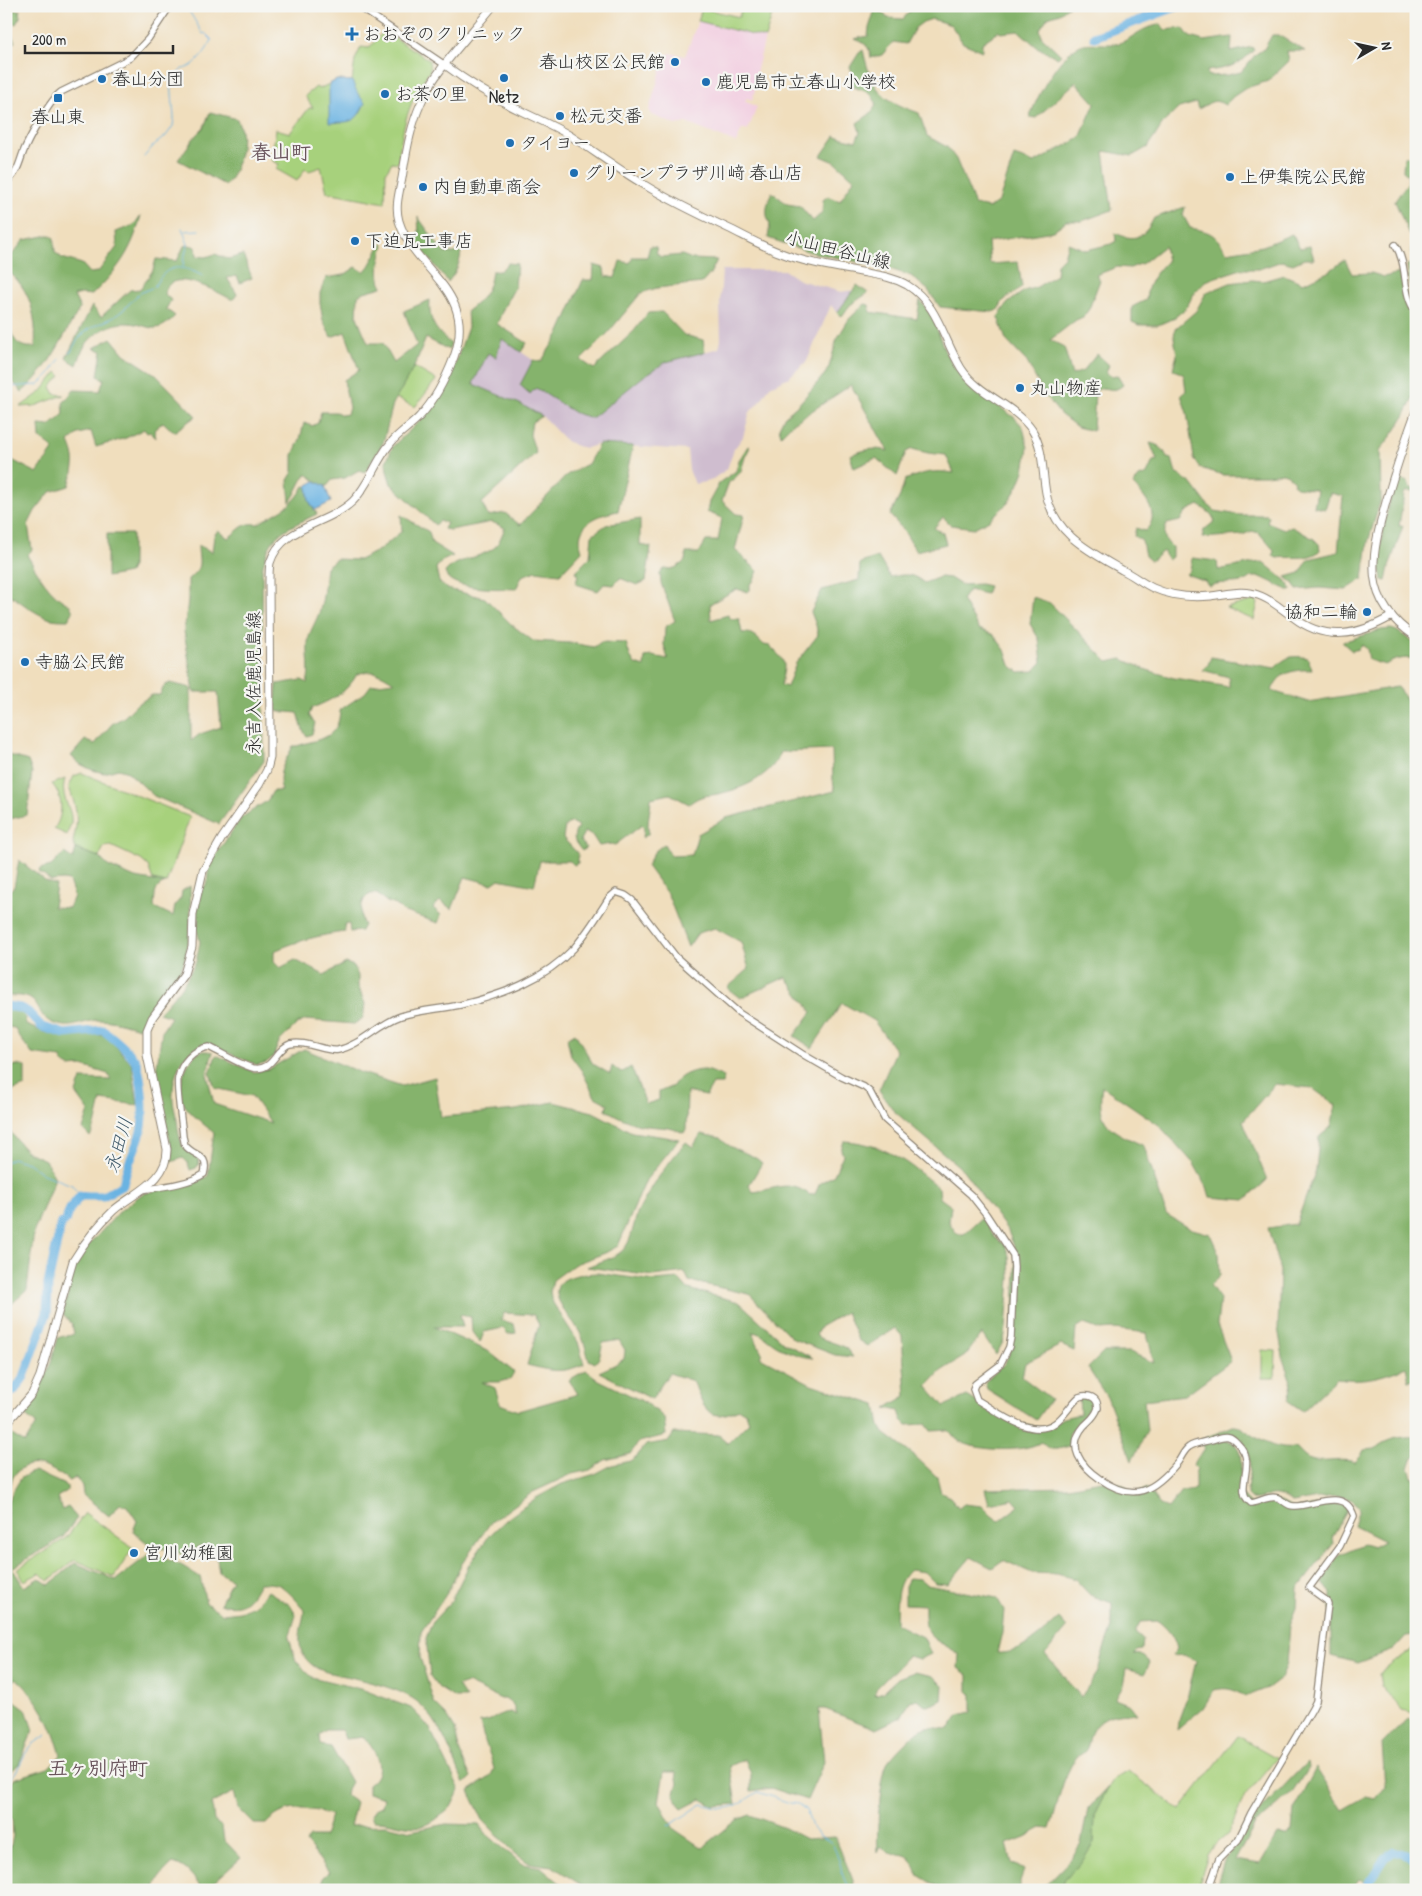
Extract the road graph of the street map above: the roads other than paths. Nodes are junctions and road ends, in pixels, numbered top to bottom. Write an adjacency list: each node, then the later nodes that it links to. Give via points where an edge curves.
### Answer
1 (170, 6): 5 (street, via 148,39 130,58 55,98 29,141 16,173)
2 (358, 6): 4 (street)
3 (493, 6): 4 (main road, 永吉入佐鹿児島線)
4 (446, 65): 9 (main road, 小山田谷山線, via 485,92 561,130 642,184 696,214 781,253 814,263 884,276 915,291 935,314 966,375 1030,428 1039,446 1048,501 1062,528 1078,543 1152,587 1188,596 1252,593 1267,598 1310,629 1333,634 1368,628); 11 (main road, 永吉入佐鹿児島線, via 425,94 413,125 398,194 398,212 409,241 454,303 459,323 458,343 435,397 380,457 358,495 344,508 291,535 272,558 269,582 270,758 259,786 203,871 193,914 189,960 179,983 152,1018 147,1030 147,1055 165,1132 167,1157 161,1172)
5 (6, 182)
6 (1395, 245): 7 (street, via 1401,253 1410,303)
7 (1416, 312)
8 (1416, 411): 9 (main road, via 1401,450 1373,557 1378,592)
9 (1392, 616): 10 (main road)
10 (1416, 637)
11 (142, 1190): 12 (main road, 永吉入佐鹿児島線, via 111,1214 74,1261 40,1376 32,1394); 13 (street, via 199,1178 204,1174 205,1161 185,1145 178,1079 182,1067 200,1048 209,1047 255,1068 265,1066 289,1044 343,1049 395,1018 459,1005 510,990 555,965 573,948 609,898 616,892 625,895 640,909 676,957 739,1012 804,1055 870,1092 885,1120 970,1195 1004,1239 1014,1260 1009,1347 1000,1366 975,1384 976,1400 1018,1423 1038,1428 1054,1424 1079,1397 1094,1398 1098,1408 1076,1439 1078,1456 1087,1470 1125,1491 1135,1492 1160,1482 1188,1447 1229,1437 1241,1446 1246,1456 1248,1466 1244,1492 1251,1503 1276,1497 1294,1507 1327,1500 1346,1503 1352,1508 1354,1516 1340,1546 1309,1588 1328,1604 1316,1701 1238,1840 1219,1859)
12 (6, 1424)
13 (1208, 1890)

